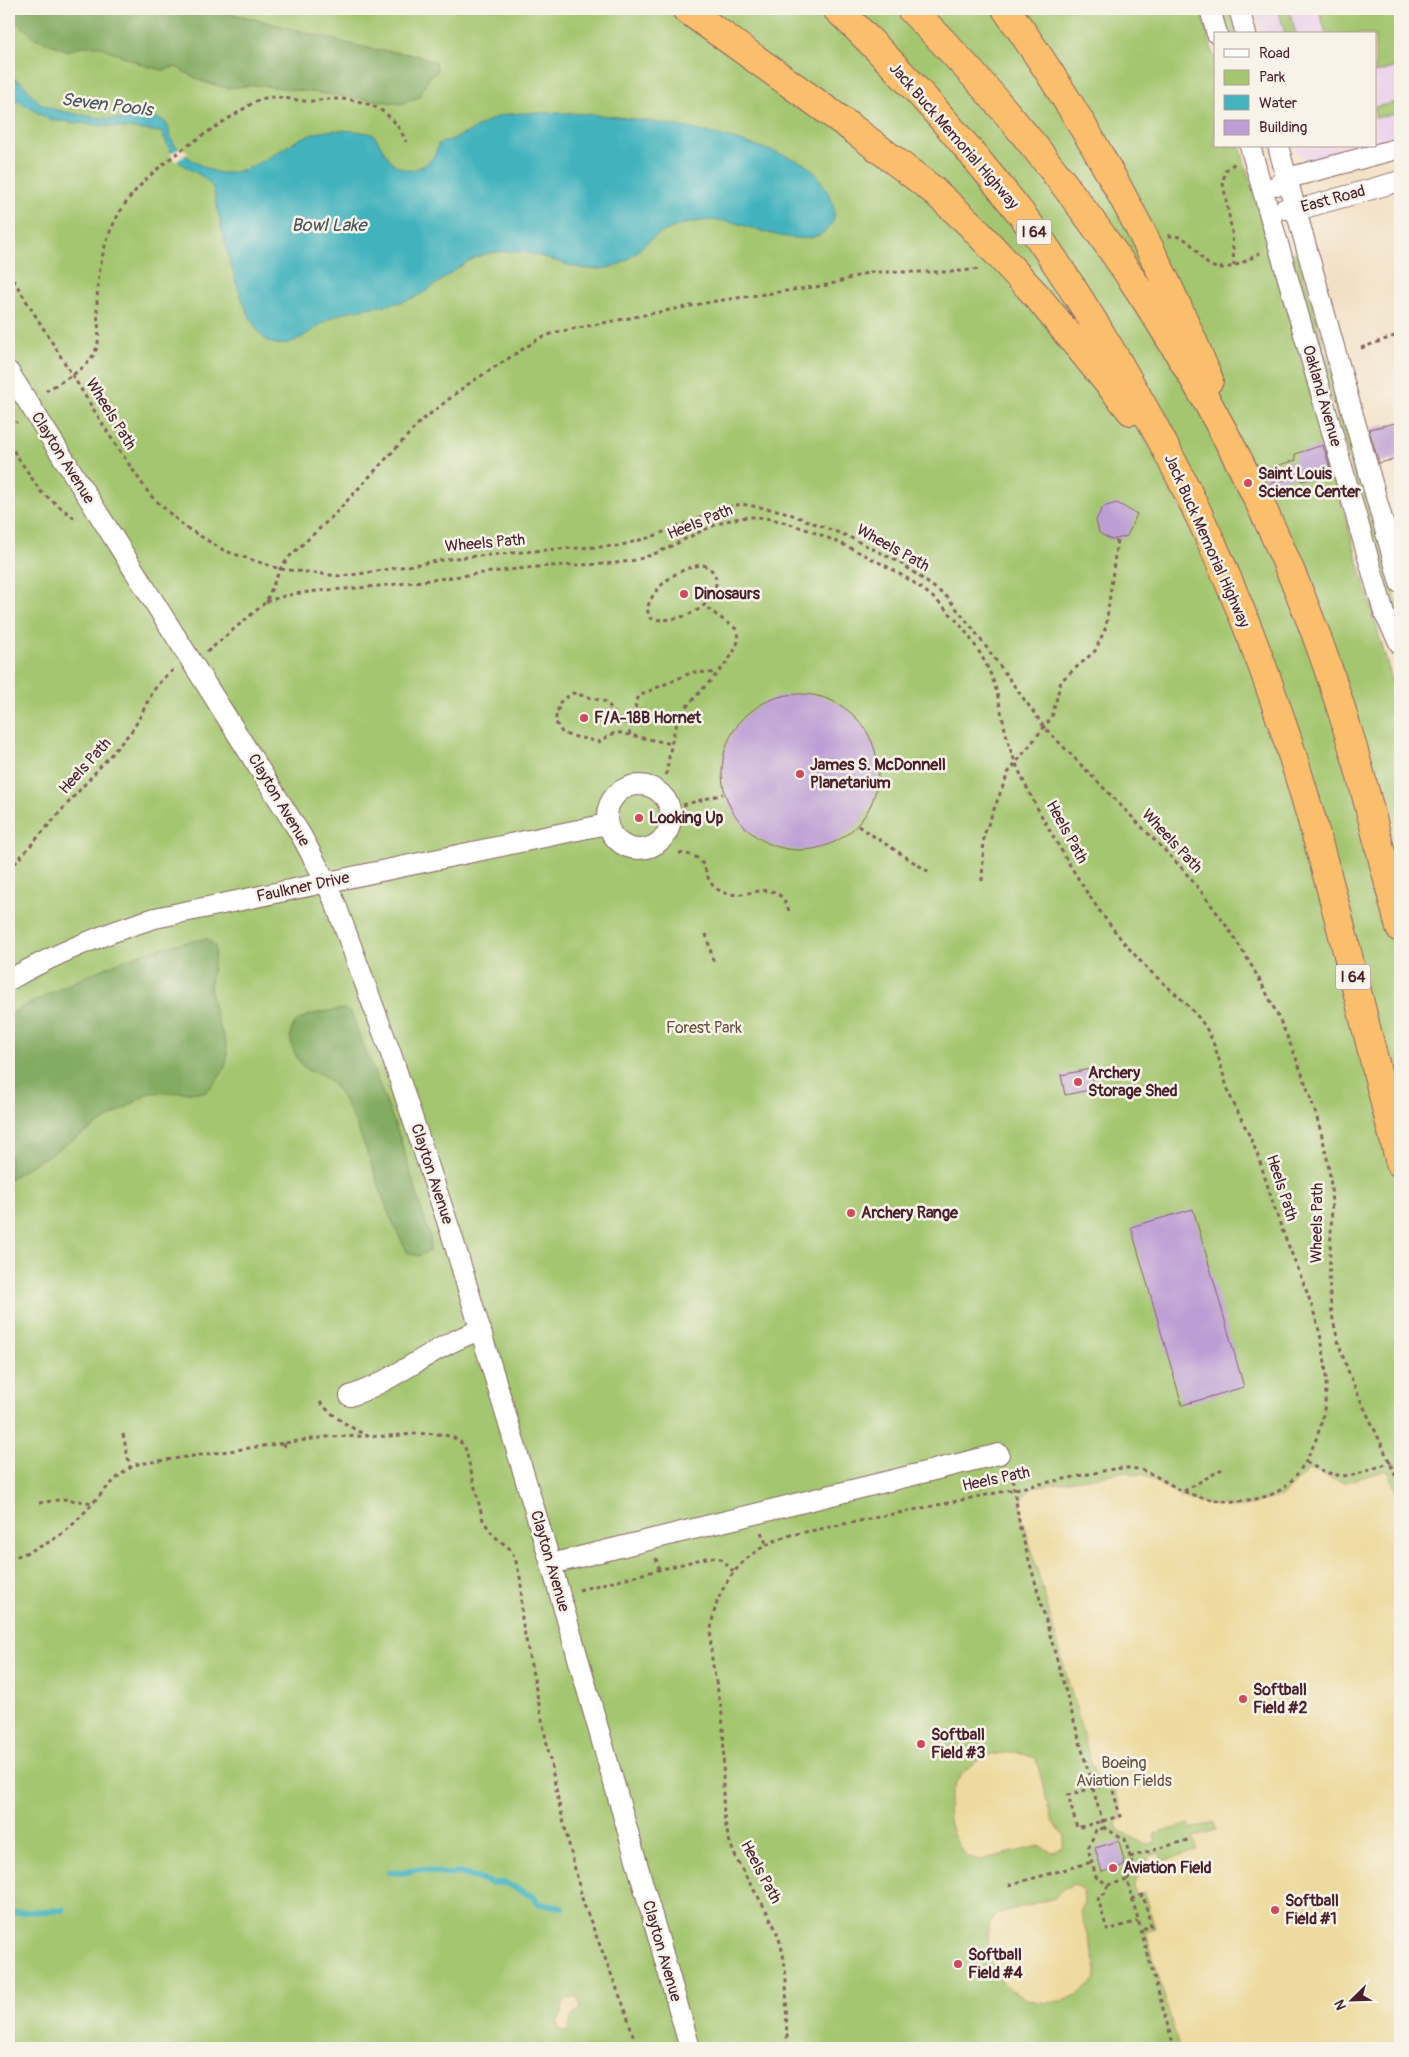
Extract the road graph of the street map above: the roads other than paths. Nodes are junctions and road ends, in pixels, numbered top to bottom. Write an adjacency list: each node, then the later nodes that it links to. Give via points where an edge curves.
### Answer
1 (686, 9): 18 (highway, via 901,165 970,224 1082,350)
2 (837, 9): 18 (highway, Jack Buck Memorial Highway / I 64, via 909,80 1047,249 1114,355)
3 (910, 9): 17 (highway, via 988,93 1083,212 1159,323)
4 (1006, 9): 17 (highway, via 1077,118 1152,253 1185,320)
5 (1210, 9): 7 (street)
6 (1238, 9): 8 (street)
7 (1217, 32)
8 (1245, 32)
9 (1251, 148): 14 (street, Oakland Avenue)
10 (1279, 148): 12 (street, Oakland Avenue)
11 (1400, 148): 12 (street, East Road)
12 (1288, 178): 14 (street, East Road, via 1272,190); 15 (street, Oakland Avenue)
13 (1400, 181): 15 (street, East Road)
14 (1266, 201): 15 (street, East Road, via 1277,207); 20 (street, Oakland Avenue, via 1384,613)
15 (1296, 210): 19 (street, Oakland Avenue)
16 (9, 372): 22 (street, Clayton Avenue, via 301,834)
17 (1239, 464): 23 (highway, via 1287,565 1331,679 1360,773)
18 (1187, 487): 25 (highway, Jack Buck Memorial Highway / I 64, via 1232,589 1281,719 1321,855)
19 (1400, 583)
20 (1400, 644)
21 (608, 824): 22 (street, Faulkner Drive)
22 (326, 882): 24 (street, Faulkner Drive, via 146,920 66,950); 26 (street, Clayton Avenue, via 420,1137)
23 (1400, 928)
24 (9, 980)
25 (1400, 1163)
26 (481, 1330): 27 (street, via 454,1340 382,1384); 29 (street, Clayton Avenue)
27 (350, 1396)
28 (999, 1454): 29 (street)
29 (551, 1564): 30 (street, Clayton Avenue)
30 (690, 2048)

